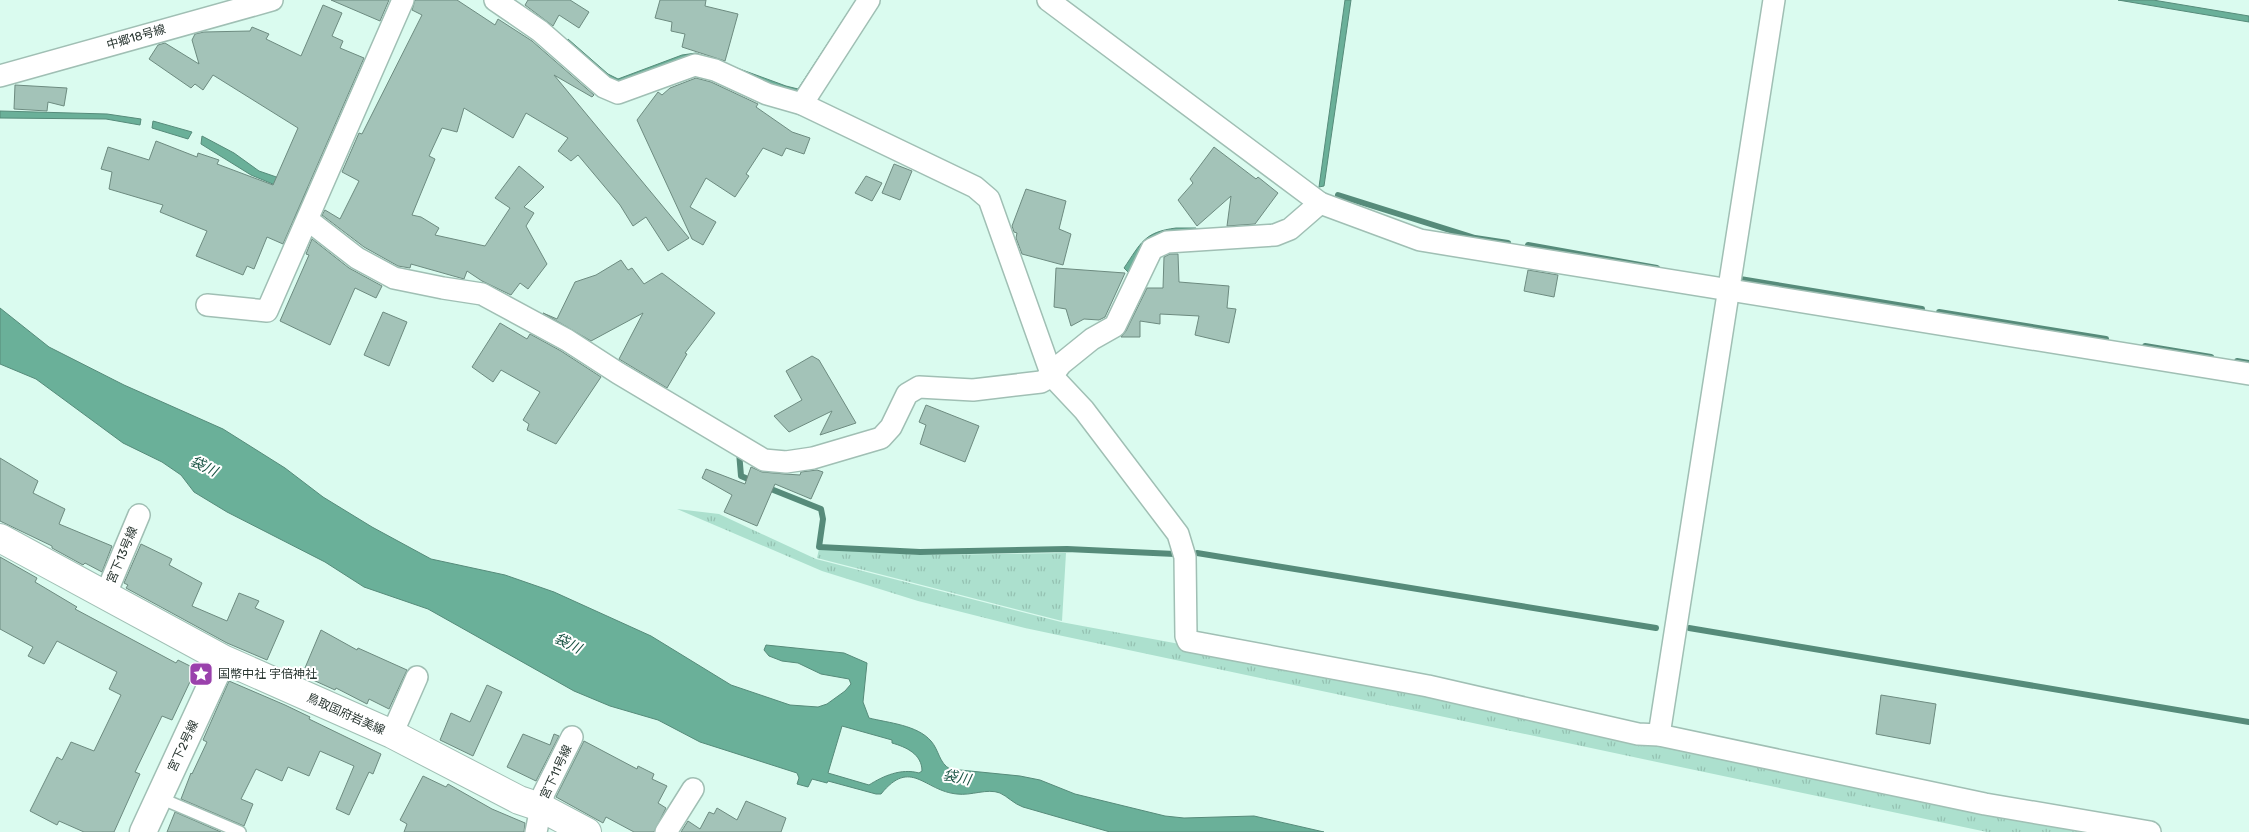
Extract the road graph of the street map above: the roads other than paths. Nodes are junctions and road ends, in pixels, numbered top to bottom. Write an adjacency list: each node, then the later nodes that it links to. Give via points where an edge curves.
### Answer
1 (272, 0): 7 (street, 中郷18号線)
2 (403, 0): 10 (street)
3 (494, 0): 8 (street, via 540,31 604,87 618,93 695,66 715,70 767,94)
4 (869, 0): 8 (street)
5 (1048, 0): 9 (street)
6 (1774, 0): 11 (street)
7 (0, 76)
8 (802, 104): 14 (street, via 976,187 989,199)
9 (1320, 203): 11 (street, via 1420,240); 14 (street, via 1290,229 1275,235 1167,242 1152,249 1115,326 1060,364)
10 (308, 220): 12 (street, via 267,311); 14 (street, via 357,258 394,278 482,294 567,340 764,460 786,462 813,458 881,438 891,427 907,394 919,387 973,390 1041,382)
11 (1728, 290): 13 (street); 21 (street)
12 (207, 305)
13 (2249, 374)
14 (1052, 376): 21 (street, via 1084,410 1178,534 1184,557 1188,641 1428,686 1638,734)
15 (139, 515): 17 (street, 宮下13号線)
16 (0, 538): 17 (main road, 鳥取国府岩美線)
17 (105, 596): 18 (main road, 鳥取国府岩美線)
18 (222, 658): 20 (main road, 鳥取国府岩美線); 24 (street, 宮下2号線)
19 (417, 677): 20 (street)
20 (392, 734): 25 (main road, 鳥取国府岩美線, via 519,800)
21 (1659, 735): 30 (street, via 1985,804)
22 (572, 737): 25 (street, 宮下11号線, via 544,793)
23 (693, 789): 29 (street)
24 (160, 798): 26 (street, 宮下2号線); 27 (lane)
25 (538, 820): 28 (main road, 鳥取国府岩美線)
26 (143, 832)
27 (240, 832)
28 (587, 832)
29 (666, 832)
30 (2150, 832)

